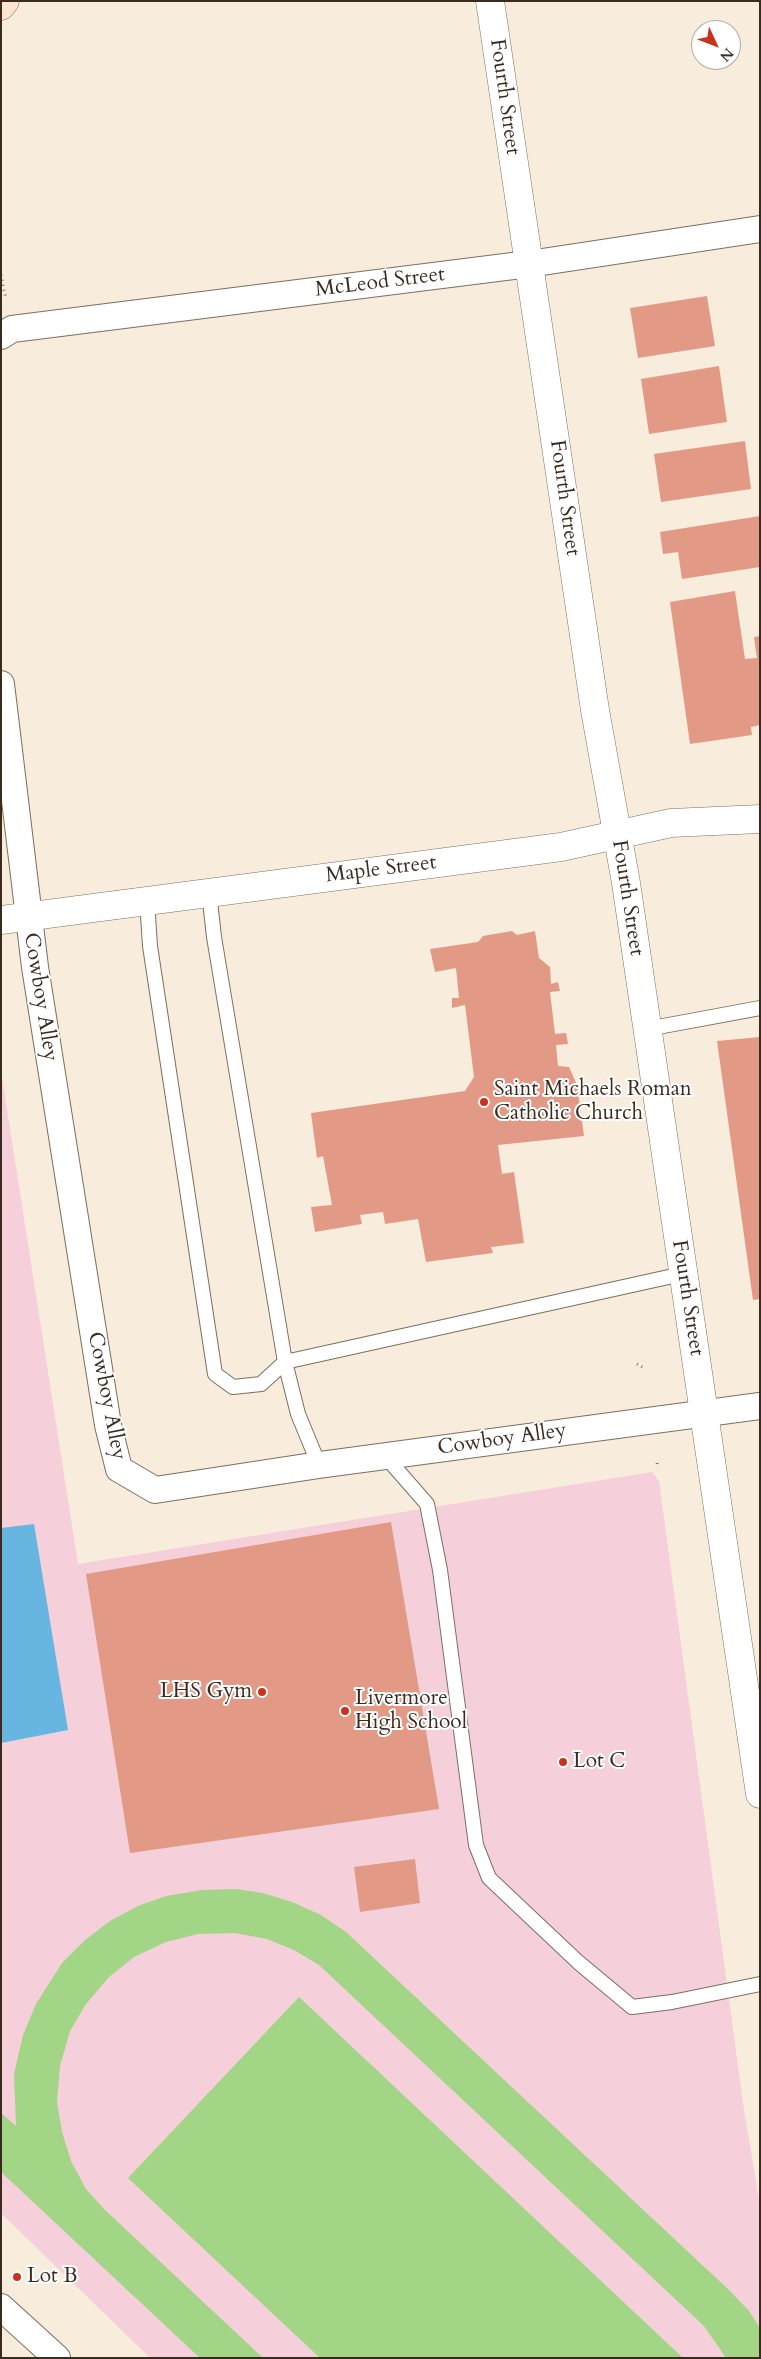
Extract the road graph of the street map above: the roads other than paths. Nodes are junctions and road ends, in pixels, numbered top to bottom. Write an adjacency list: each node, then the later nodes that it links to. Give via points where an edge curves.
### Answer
1 (5, 1): 3 (main road)
2 (490, 1): 5 (street, Fourth Street)
3 (1, 6)
4 (760, 230): 5 (street, McLeod Street)
5 (530, 264): 6 (street, McLeod Street, via 12,329); 9 (street, Fourth Street, via 594,700)
6 (1, 336)
7 (1, 684): 12 (street)
8 (760, 819): 9 (street, Maple Street, via 671,823)
9 (617, 834): 10 (street, Maple Street, via 561,847); 15 (street, Fourth Street)
10 (209, 892): 11 (street, Maple Street); 17 (lane)
11 (147, 900): 12 (street, Maple Street); 17 (lane, via 150,946 215,1374 233,1387 261,1384)
12 (28, 916): 13 (street, Maple Street); 21 (street, Cowboy Alley, via 108,1425 119,1469 155,1490)
13 (1, 920)
14 (760, 1008): 15 (lane)
15 (647, 1029): 16 (street, Fourth Street)
16 (682, 1274): 17 (lane); 19 (street, Fourth Street)
17 (285, 1362): 21 (lane, via 298,1414)
18 (760, 1406): 19 (street, Cowboy Alley)
19 (702, 1414): 20 (street, Cowboy Alley); 22 (street, Fourth Street)
20 (385, 1456): 21 (street, Cowboy Alley); 23 (lane, via 427,1504 440,1570 476,1845 490,1878 578,1962 632,2007)
21 (319, 1465)
22 (760, 1794)
23 (760, 1984)
24 (1, 2307): 25 (street)
25 (57, 2358)

